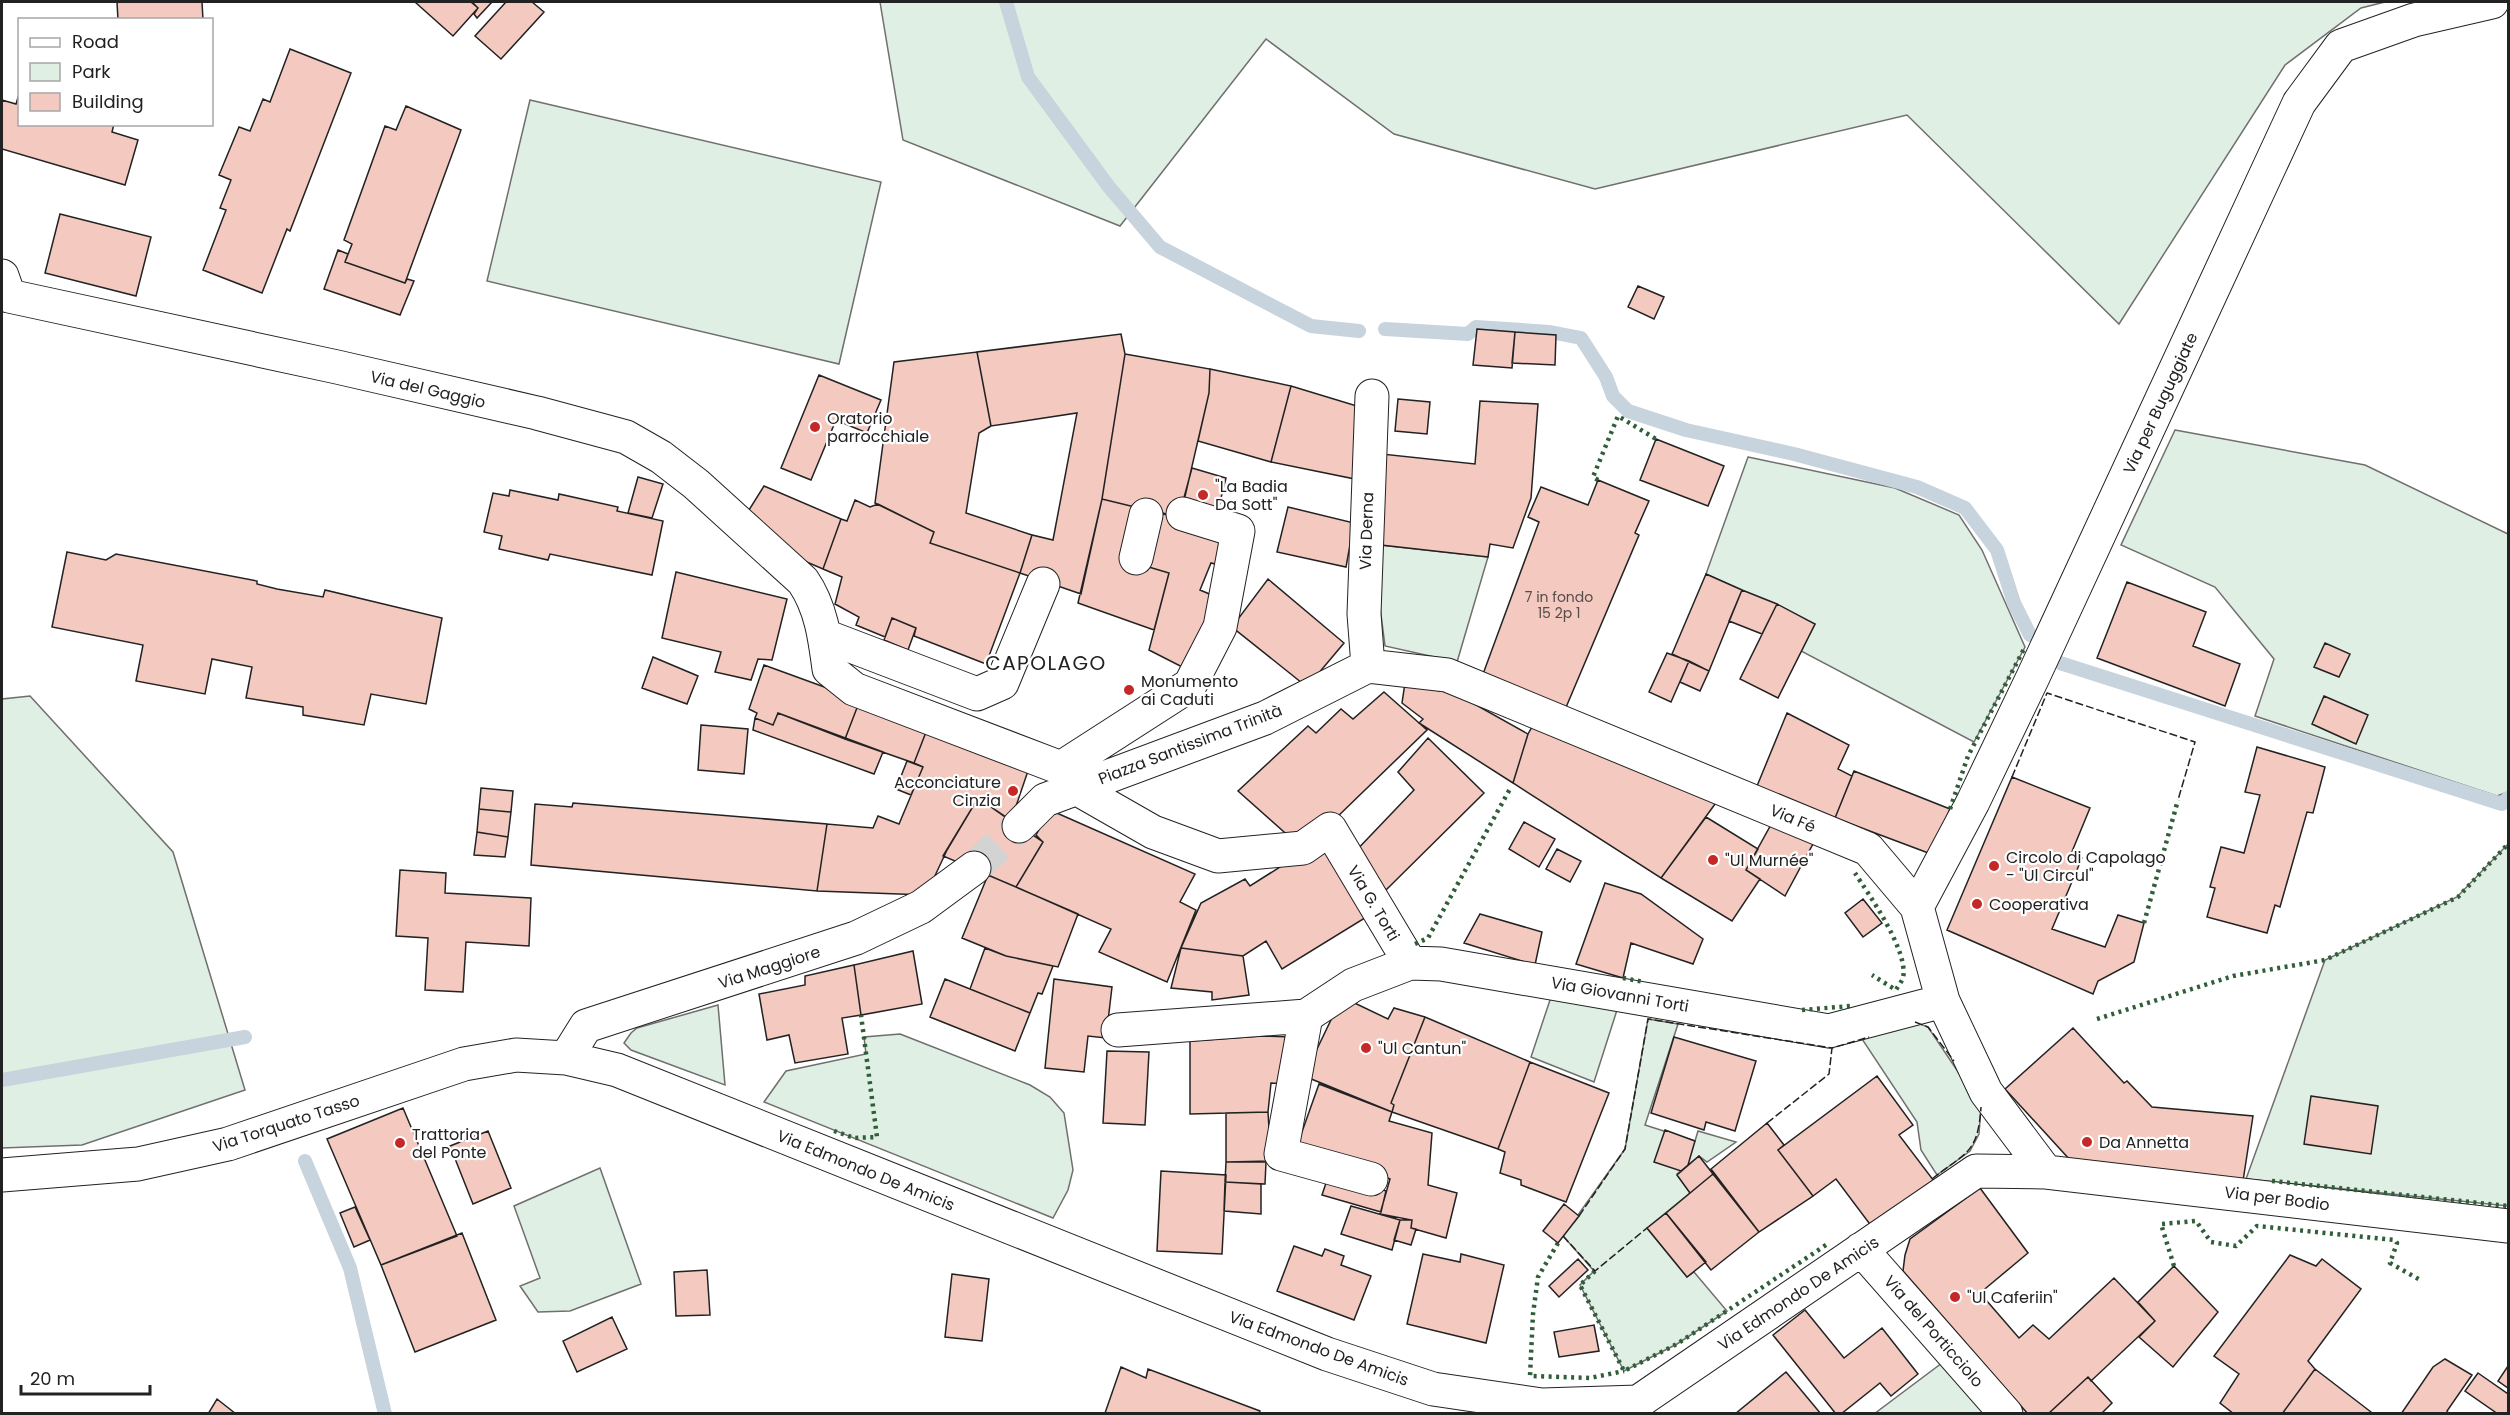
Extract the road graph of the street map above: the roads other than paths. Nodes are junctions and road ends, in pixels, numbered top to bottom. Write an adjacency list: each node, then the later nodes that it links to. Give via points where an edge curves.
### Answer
1 (2492, 2): 15 (street, Via per Buguggiate, via 2414,20 2341,46 2299,103 2033,677)
2 (2, 276): 8 (street, Via del Gaggio, via 9,296 337,367 627,437 696,484 803,581)
3 (1372, 396): 10 (street, Via Derna, via 1364,614)
4 (1183, 514): 11 (street, Piazza Santissima Trinità, via 1238,531 1220,627 1190,685)
5 (1146, 515): 6 (street)
6 (1136, 558)
7 (1043, 584): 9 (street, via 1002,683 977,694)
8 (813, 596): 9 (street, Piazza Santissima Trinità)
9 (825, 636): 11 (street, Piazza Santissima Trinità, via 829,669 854,689)
10 (1368, 666): 11 (street, Piazza Santissima Trinità, via 1265,718); 15 (street, Via Fé, via 1447,675 1868,849)
11 (1069, 778): 12 (street, Piazza Santissima Trinità); 13 (street, Piazza Santissima Trinità, via 1153,832 1218,856 1304,848 1330,829)
12 (1019, 826)
13 (1339, 843): 16 (street, Via G. Torti)
14 (974, 868): 20 (street, Via Maggiore, via 921,907 856,938 586,1026)
15 (1917, 907): 17 (street, Via Fé)
16 (1410, 963): 17 (street, Via Giovanni Torti, via 1452,965 1829,1031); 18 (street, Via Giovanni Torti, via 1353,985)
17 (1943, 1001): 21 (street, Via Fé, via 1986,1092)
18 (1306, 1016): 19 (street, Via Giovanni Torti); 23 (street, via 1281,1154)
19 (1118, 1030)
20 (566, 1058): 22 (street, Via Torquato Tasso, via 516,1055 464,1064 228,1144 138,1164); 26 (street, Via Edmondo De Amicis, via 617,1070 1326,1354 1433,1389 1542,1405)
21 (2046, 1172): 24 (street, Via per Bodio); 25 (street, Via Edmondo De Amicis, via 1976,1171)
22 (2, 1174)
23 (1371, 1179)
24 (2508, 1226)
25 (1861, 1249): 26 (street, Via Edmondo De Amicis); 27 (street, Via del Porticciolo)
26 (1630, 1408)
27 (2006, 1413)

